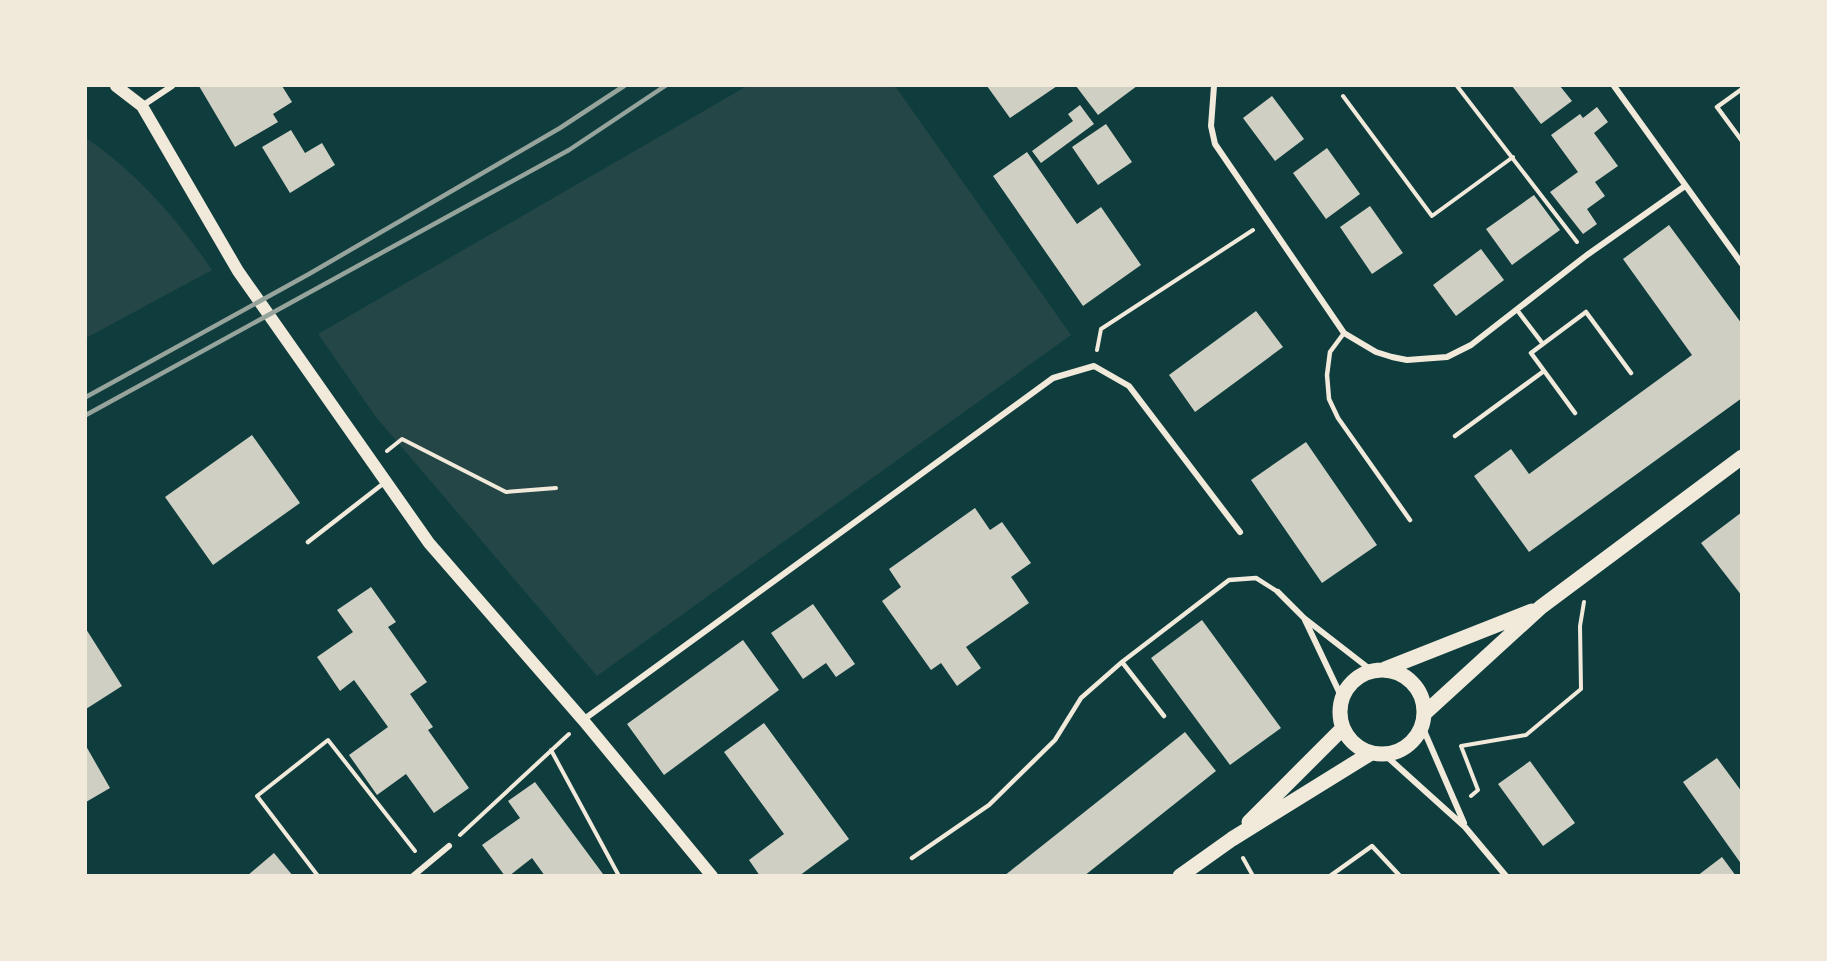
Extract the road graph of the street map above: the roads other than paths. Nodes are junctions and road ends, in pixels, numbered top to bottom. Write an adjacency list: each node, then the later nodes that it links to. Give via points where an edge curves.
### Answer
1 (116, 86): 6 (main road)
2 (172, 86): 6 (street)
3 (1214, 86): 11 (street, via 1210,126 1215,144)
4 (1614, 86): 8 (street)
5 (1742, 89): 7 (lane, via 1717,107)
6 (142, 106): 18 (main road, via 238,271)
7 (1742, 141)
8 (1685, 186): 9 (street); 10 (street)
9 (1742, 264)
10 (1517, 310): 11 (street, via 1471,345 1447,357 1427,360 1376,352); 12 (lane)
11 (1344, 333): 19 (lane, via 1330,352 1329,399 1338,418)
12 (1543, 344): 13 (lane, via 1531,353); 14 (lane, via 1586,312)
13 (1544, 370): 15 (lane); 16 (lane)
14 (1631, 373)
15 (1575, 413)
16 (1455, 436)
17 (1742, 457): 23 (main road)
18 (386, 482): 21 (lane); 30 (main road, via 429,543)
19 (1410, 520)
20 (1240, 532): 30 (street, via 1129,386 1094,366 1053,378)
21 (308, 542)
22 (1278, 592): 24 (street); 25 (lane, via 1256,578 1229,580)
23 (1541, 608): 26 (main road); 29 (main road)
24 (1304, 618): 26 (street); 27 (street)
25 (1122, 662): 28 (lane); 36 (lane, via 1081,698 1055,740 989,805)
26 (1378, 670): 27 (main road, via 1348,685); 29 (main road, via 1410,679 1424,701)
27 (1342, 698): 31 (main road)
28 (1164, 716)
29 (1424, 719): 32 (main road, via 1417,737 1406,746); 33 (street)
30 (583, 720): 38 (main road)
31 (1343, 728): 32 (main road, via 1359,747); 34 (main road)
32 (1377, 754): 33 (street); 34 (main road)
33 (1465, 827): 42 (street)
34 (1232, 839): 39 (main road)
35 (448, 846): 37 (street)
36 (912, 858)
37 (413, 876)
38 (712, 876)
39 (1180, 876)
40 (1330, 876): 41 (lane, via 1372,846)
41 (1400, 876)
42 (1506, 876)

